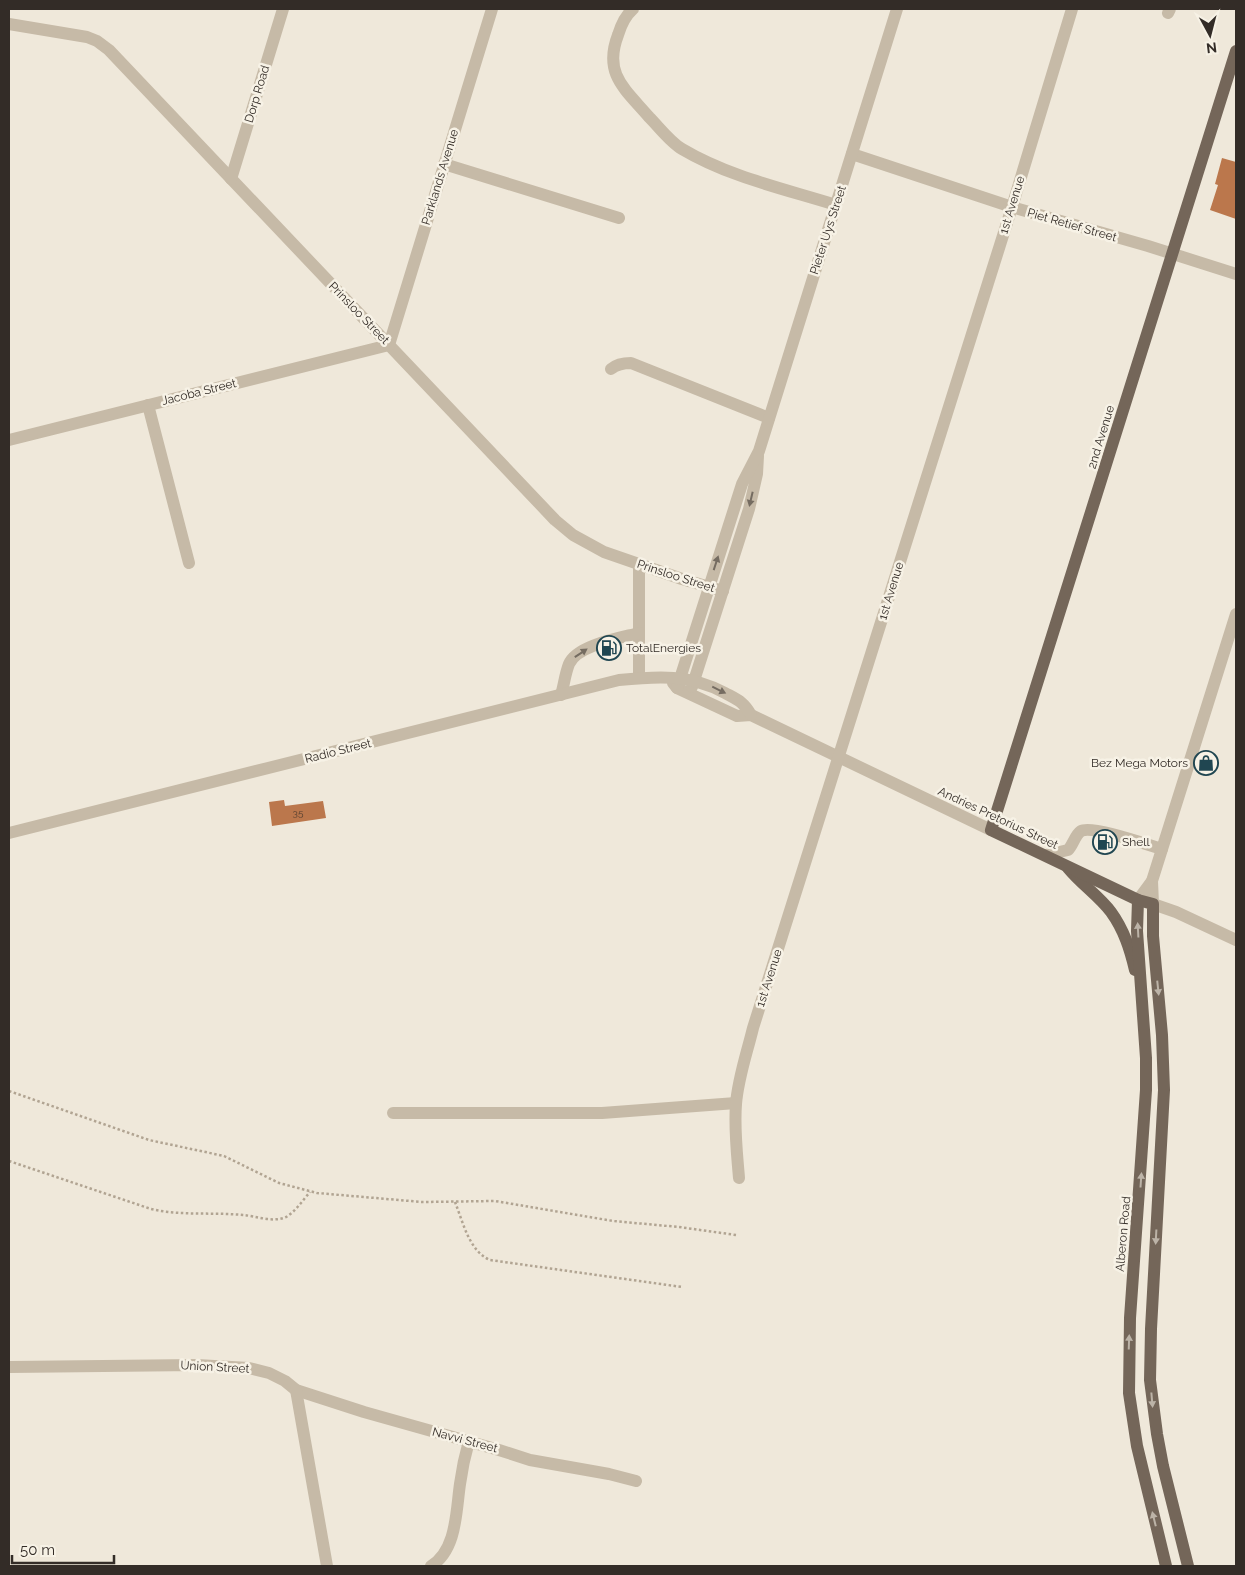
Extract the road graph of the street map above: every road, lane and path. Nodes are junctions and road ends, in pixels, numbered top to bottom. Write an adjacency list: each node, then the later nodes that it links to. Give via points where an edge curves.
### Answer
1 (283, 9): 10 (street, Dorp Road)
2 (492, 9): 9 (street, Parklands Avenue)
3 (633, 9): 11 (street, via 623,21 614,45 613,70 638,104 680,148 724,170)
4 (898, 9): 8 (street, Pieter Uys Street)
5 (1072, 9): 12 (street, 1st Avenue)
6 (9, 24): 10 (street, Prinsloo Street, via 97,41 122,62)
7 (1236, 51): 14 (main road, 2nd Avenue)
8 (852, 154): 11 (street, Pieter Uys Street); 12 (street, Piet Retief Street)
9 (444, 164): 13 (street); 16 (street, Parklands Avenue)
10 (231, 179): 16 (street, Prinsloo Street)
11 (836, 205): 19 (street, Pieter Uys Street)
12 (1012, 207): 14 (street, Piet Retief Street); 34 (street, 1st Avenue)
13 (619, 218)
14 (1173, 254): 15 (street, Piet Retief Street); 35 (main road, 2nd Avenue)
15 (1236, 274)
16 (389, 345): 18 (street, Jacoba Street); 23 (street, Prinsloo Street, via 555,520 588,544)
17 (611, 370): 19 (street, via 631,363)
18 (148, 405): 20 (street, Jacoba Street); 22 (street)
19 (769, 418): 21 (street, Pieter Uys Street)
20 (9, 440)
21 (759, 451): 24 (street, Pieter Uys Street, one-way to 21, via 742,484); 25 (street, Pieter Uys Street, one-way to 25, via 749,509)
22 (189, 563)
23 (639, 564): 24 (street, Prinsloo Street); 27 (street)
24 (709, 586): 25 (street, Prinsloo Street); 30 (street, Pieter Uys Street)
25 (722, 591): 29 (street, Pieter Uys Street)
26 (1236, 614): 37 (street)
27 (639, 633): 28 (street); 32 (street, one-way to 27, via 570,663 577,654)
28 (639, 678): 30 (street, Radio Street); 32 (street, Radio Street)
29 (694, 680): 30 (street, Andries Pretorius Street); 31 (street, Pieter Uys Street); 33 (street, Andries Pretorius Street, one-way to 33, via 745,704)
30 (675, 681): 31 (street, Andries Pretorius Street)
31 (689, 694): 33 (street, Andries Pretorius Street, via 737,716)
32 (561, 695): 36 (street, Radio Street)
33 (751, 715): 34 (street, Andries Pretorius Street)
34 (839, 758): 35 (street, Andries Pretorius Street); 46 (street, 1st Avenue, via 753,1028)
35 (991, 830): 38 (main road, Andries Pretorius Street)
36 (9, 833)
37 (1162, 849): 38 (street, via 1086,829 1079,832 1068,850); 40 (street)
38 (1046, 855): 39 (main road, Andries Pretorius Street)
39 (1065, 864): 41 (main road, Andries Pretorius Street); 44 (main road, via 1118,922 1129,946)
40 (1152, 881): 41 (street); 42 (street)
41 (1138, 900): 42 (main road, Andries Pretorius Street); 44 (main road, Alberon Road, one-way to 41)
42 (1153, 904): 43 (street, Andries Pretorius Street); 54 (main road, one-way to 54, via 1164,1090)
43 (1236, 940)
44 (1142, 1001): 55 (main road, Alberon Road, one-way to 44, via 1146,1110)
45 (9, 1091): 50 (path, via 149,1140 224,1156 278,1183)
46 (736, 1103): 47 (street, via 602,1113); 49 (street, 1st Avenue)
47 (393, 1113)
48 (9, 1161): 50 (path, via 150,1209 172,1213 282,1218)
49 (739, 1178)
50 (310, 1192): 51 (path)
51 (455, 1202): 52 (path, via 504,1202 613,1221); 53 (path, via 472,1245 482,1257 490,1260)
52 (736, 1235)
53 (682, 1287)
54 (1150, 1360): 55 (main road); 63 (main road, one-way to 63, via 1157,1434)
55 (1128, 1363): 62 (main road, Alberon Road, one-way to 55, via 1137,1446)
56 (9, 1368): 57 (street, Union Street, via 227,1366 269,1373)
57 (296, 1390): 58 (street, Navvi Street); 60 (street)
58 (469, 1442): 59 (street, Navvi Street, via 530,1460); 61 (street, via 456,1521 440,1561)
59 (636, 1482)
60 (327, 1566)
61 (431, 1566)
62 (1166, 1566)
63 (1188, 1566)

